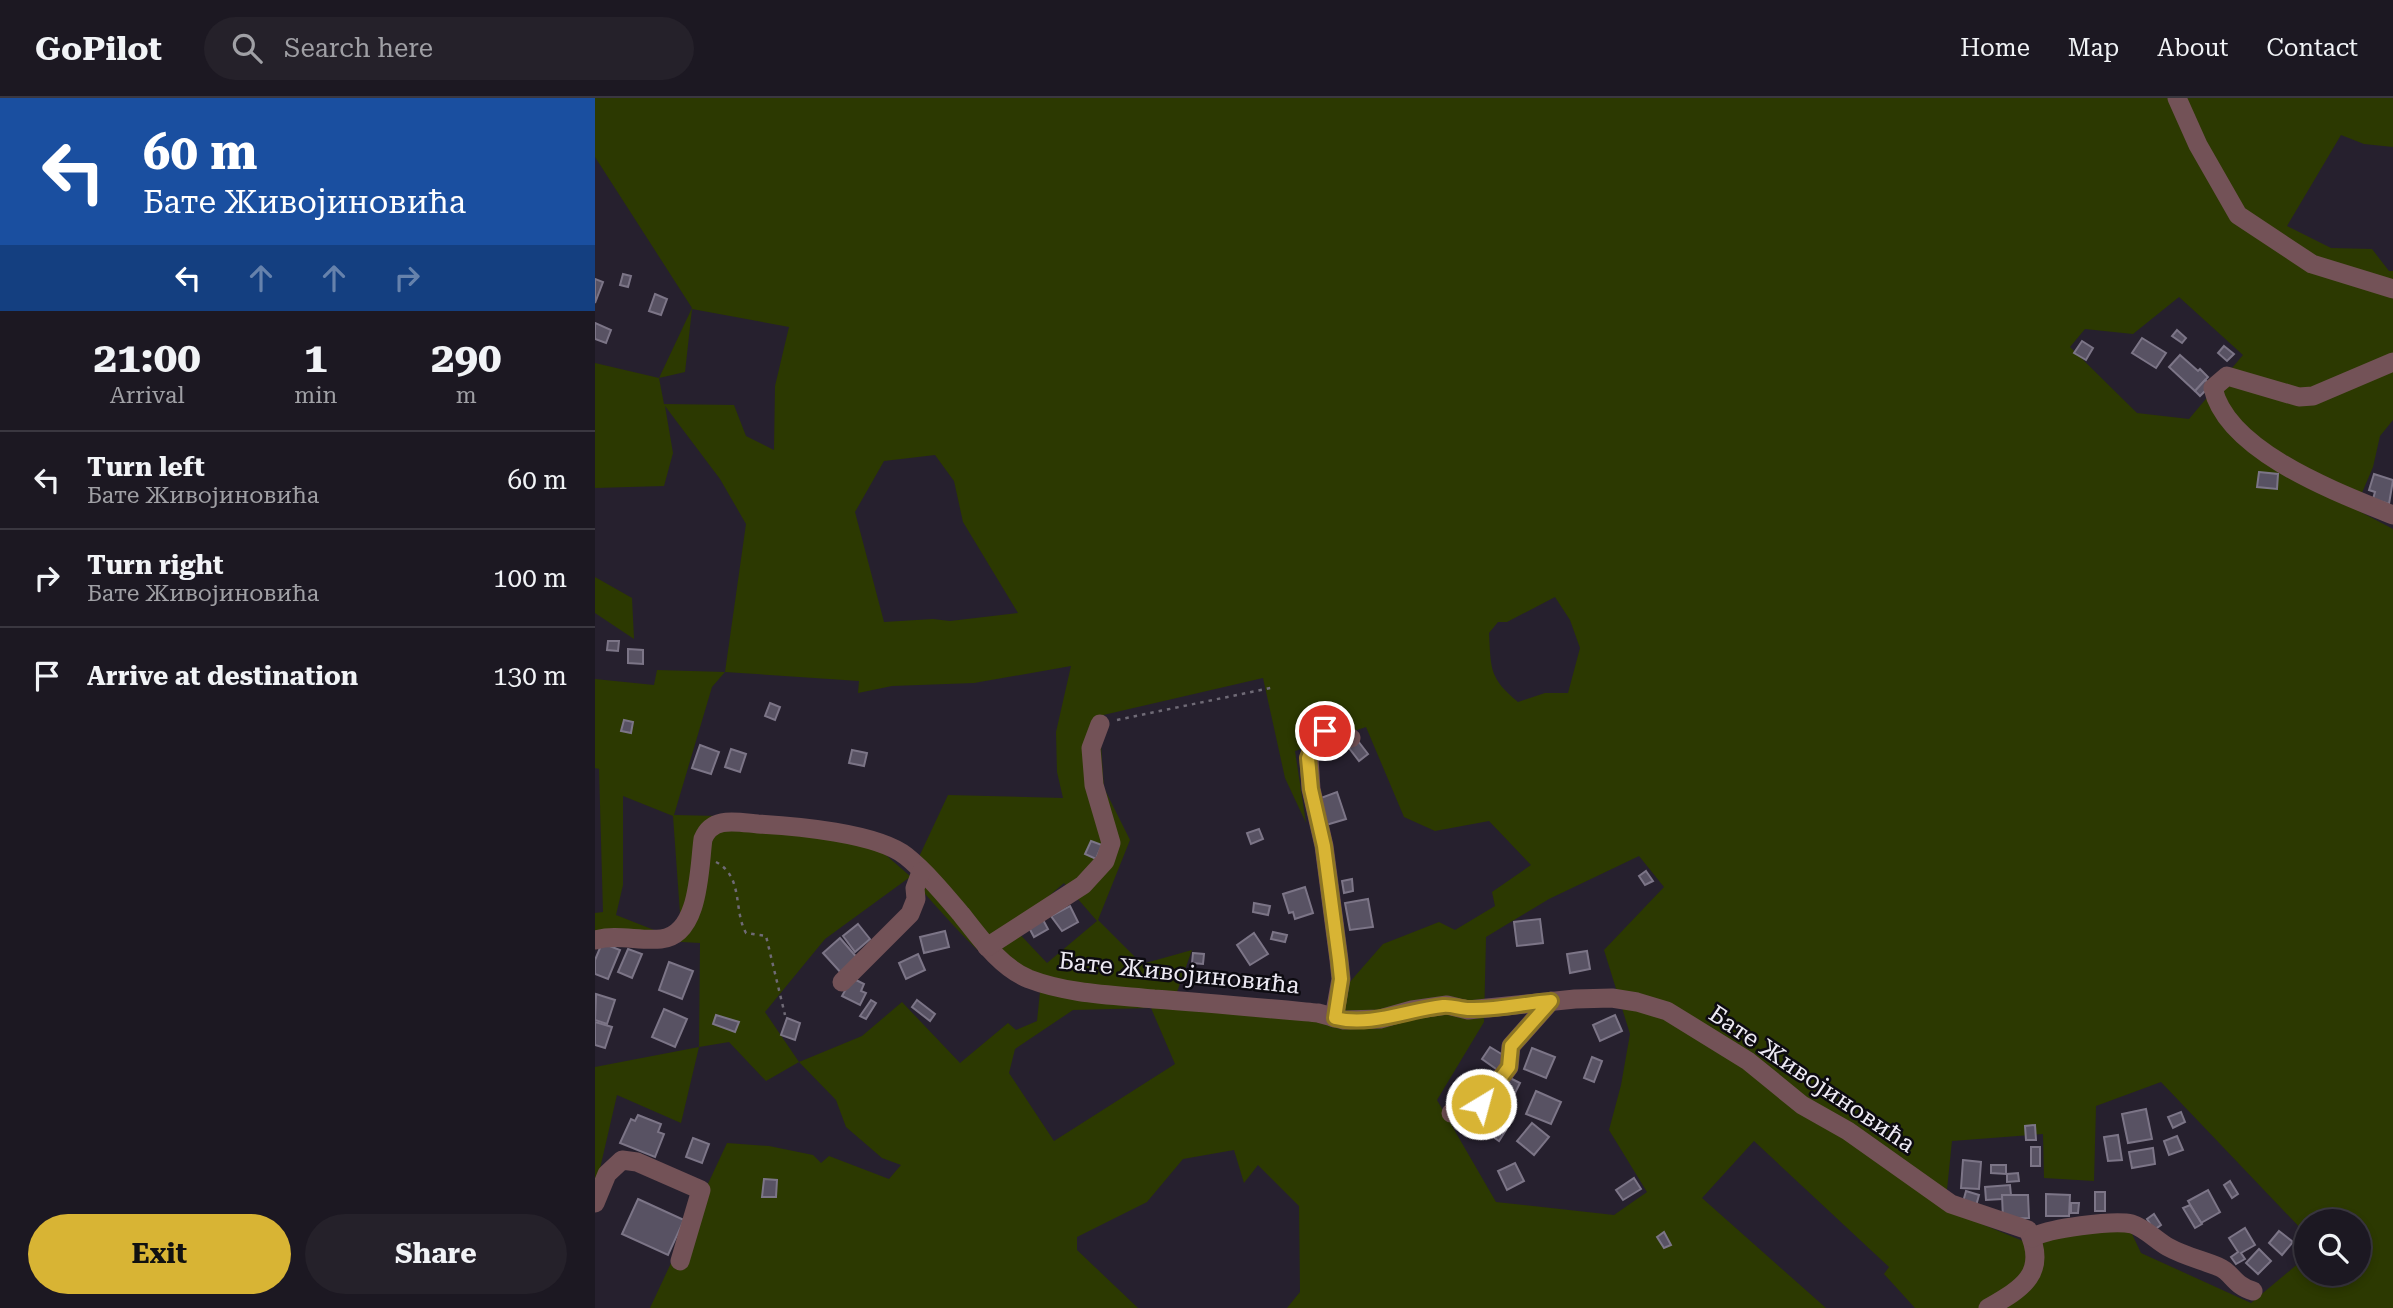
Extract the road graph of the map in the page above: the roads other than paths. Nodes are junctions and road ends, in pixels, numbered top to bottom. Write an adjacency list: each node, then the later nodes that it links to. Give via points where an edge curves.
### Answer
1 (2177, 98): 2 (street, via 2238,215 2312,264)
2 (2393, 289)
3 (2393, 362): 4 (street, via 2313,396 2299,397 2227,376 2213,388 2222,412 2275,460)
4 (2393, 515)
5 (1100, 724): 9 (street, via 1091,748 1094,785 1111,843 1105,861 1083,885)
6 (1351, 738): 12 (street, via 1338,730 1325,731 1308,758 1341,979)
7 (921, 872): 8 (street, Бате Живојиновића, via 905,856 880,843 781,825 722,822 707,830 693,908 683,927 664,939); 9 (street, Бате Живојиновића); 10 (street, via 910,914)
8 (595, 940)
9 (987, 947): 12 (street, Бате Живојиновића, via 1015,971 1050,985 1097,994)
10 (842, 982)
11 (1551, 1001): 12 (street, Бате Живојиновића, via 1468,1010 1447,1005 1380,1019); 13 (street, via 1511,1046 1509,1067 1475,1112); 15 (street, Бате Живојиновића, via 1612,998 1667,1011 1748,1061 1802,1105 1848,1131 1951,1204 2028,1230)
12 (1335, 1018)
13 (1451, 1113)
14 (595, 1203): 16 (street, via 607,1174 622,1160 637,1161 701,1190)
15 (2032, 1238): 17 (street, via 2073,1227 2135,1225 2170,1248 2222,1268 2232,1280); 18 (street, via 2035,1267 2028,1281)
16 (680, 1261)
17 (2253, 1291)
18 (1988, 1308)

